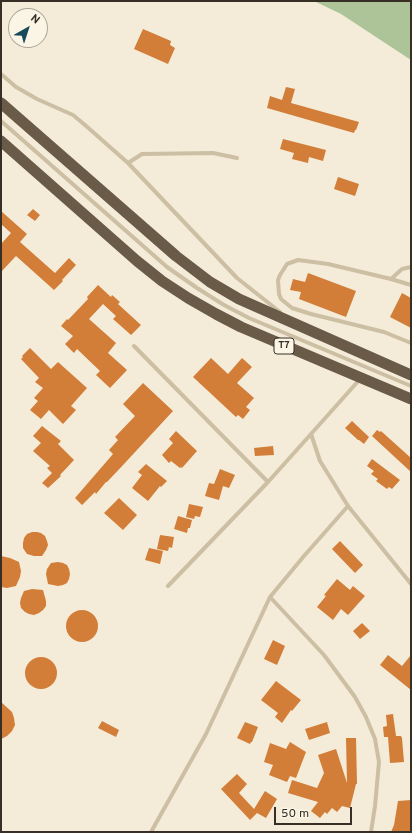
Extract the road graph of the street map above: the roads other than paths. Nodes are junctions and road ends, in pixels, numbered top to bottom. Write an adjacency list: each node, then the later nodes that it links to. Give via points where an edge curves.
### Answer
1 (1, 74): 6 (lane, via 37,100 73,115)
2 (1, 103): 10 (highway, T7, via 176,256 210,282 239,299)
3 (1, 121): 15 (lane, via 166,268 249,318)
4 (1, 141): 14 (highway, T7, via 162,281 241,327)
5 (237, 158): 6 (lane, via 213,154 142,154)
6 (128, 163): 10 (lane, via 237,278)
7 (411, 267): 8 (lane, via 402,269)
8 (391, 279): 9 (lane); 11 (lane, via 328,264 298,260 287,264 278,280 281,299 292,308 384,332)
9 (411, 286)
10 (294, 323): 13 (highway, T7)
11 (411, 343)
12 (134, 346): 18 (lane)
13 (411, 376)
14 (361, 378): 16 (highway, T7); 17 (lane)
15 (411, 387)
16 (411, 399)
17 (311, 434): 18 (lane); 19 (lane, via 320,461)
18 (268, 482): 21 (lane)
19 (348, 506): 20 (lane); 22 (lane)
20 (411, 584)
21 (168, 586)
22 (270, 597): 23 (lane, via 206,734); 24 (lane, via 324,655 355,697 366,717 375,739 379,762)
23 (151, 832)
24 (371, 832)

